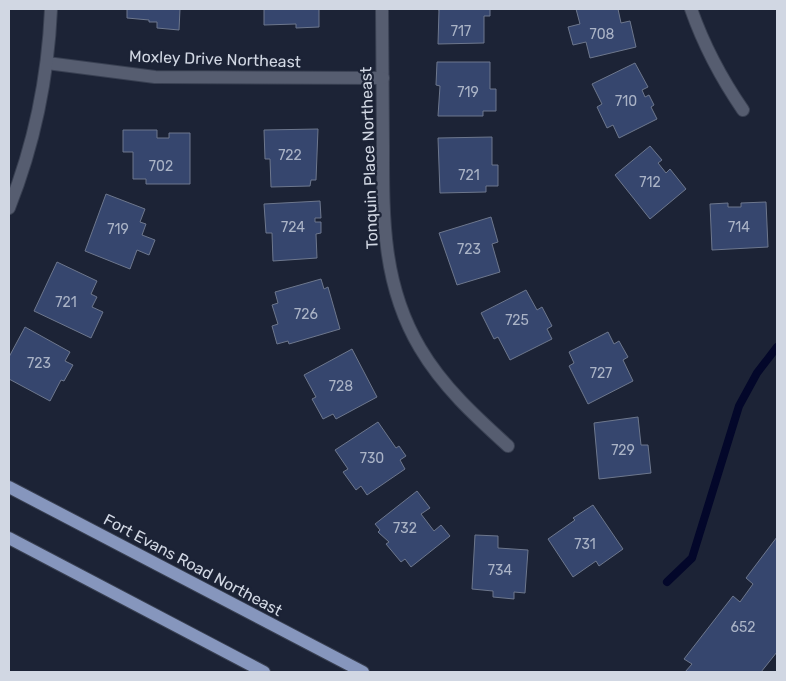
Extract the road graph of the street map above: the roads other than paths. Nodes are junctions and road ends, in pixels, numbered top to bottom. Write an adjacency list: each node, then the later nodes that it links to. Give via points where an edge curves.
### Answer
1 (51, 9): 4 (street)
2 (382, 9): 5 (street, Tonquin Place Northeast)
3 (691, 9): 6 (street, via 702,42)
4 (46, 64): 5 (street, Moxley Drive Northeast, via 155,77); 7 (street, via 36,123)
5 (383, 78): 8 (street, Tonquin Place Northeast, via 384,230 390,272 402,311 419,347 442,382)
6 (743, 110)
7 (9, 208)
8 (508, 446)
9 (9, 487): 12 (main road, Fort Evans Road Northeast)
10 (9, 538): 11 (main road)
11 (264, 672)
12 (363, 672)

